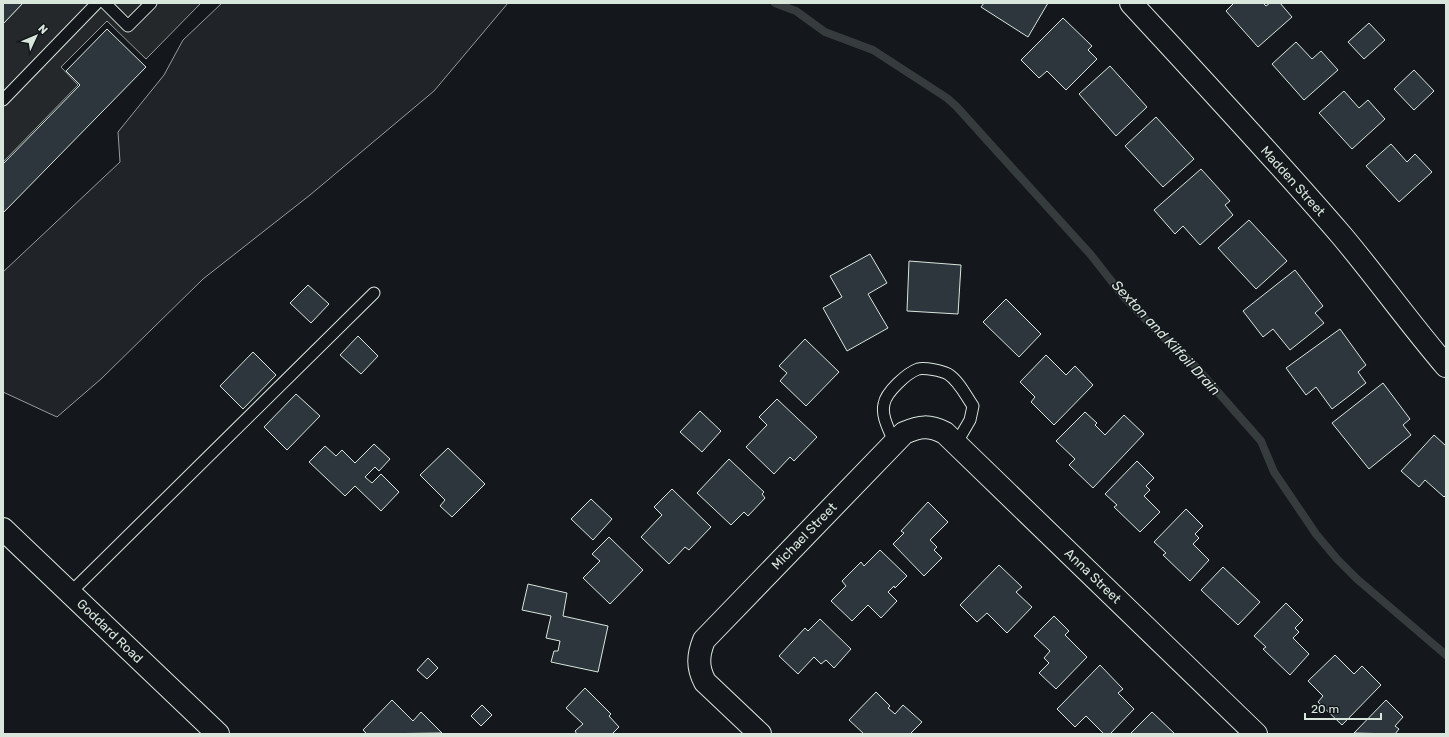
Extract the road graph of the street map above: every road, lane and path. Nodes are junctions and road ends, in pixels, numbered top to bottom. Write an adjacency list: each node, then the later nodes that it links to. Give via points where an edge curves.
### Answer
1 (98, 3): 5 (lane)
2 (104, 3): 3 (lane, via 128,26)
3 (151, 3)
4 (1131, 3): 7 (street, Madden Street, via 1312,202)
5 (3, 100)
6 (374, 293): 12 (lane)
7 (1446, 366)
8 (925, 427): 9 (street, Michael Street, via 904,433); 10 (street, Anna Street, via 945,433)
9 (894, 442): 10 (lane, via 884,416 884,403 892,389 906,376 919,369 935,370 949,375 973,406 970,420); 14 (street, Michael Street, via 704,640 698,660 700,674 705,682)
10 (956, 444): 15 (street, Anna Street)
11 (3, 528): 12 (street, Goddard Road)
12 (70, 593): 13 (street, Goddard Road)
13 (218, 734)
14 (760, 734)
15 (1256, 734)

